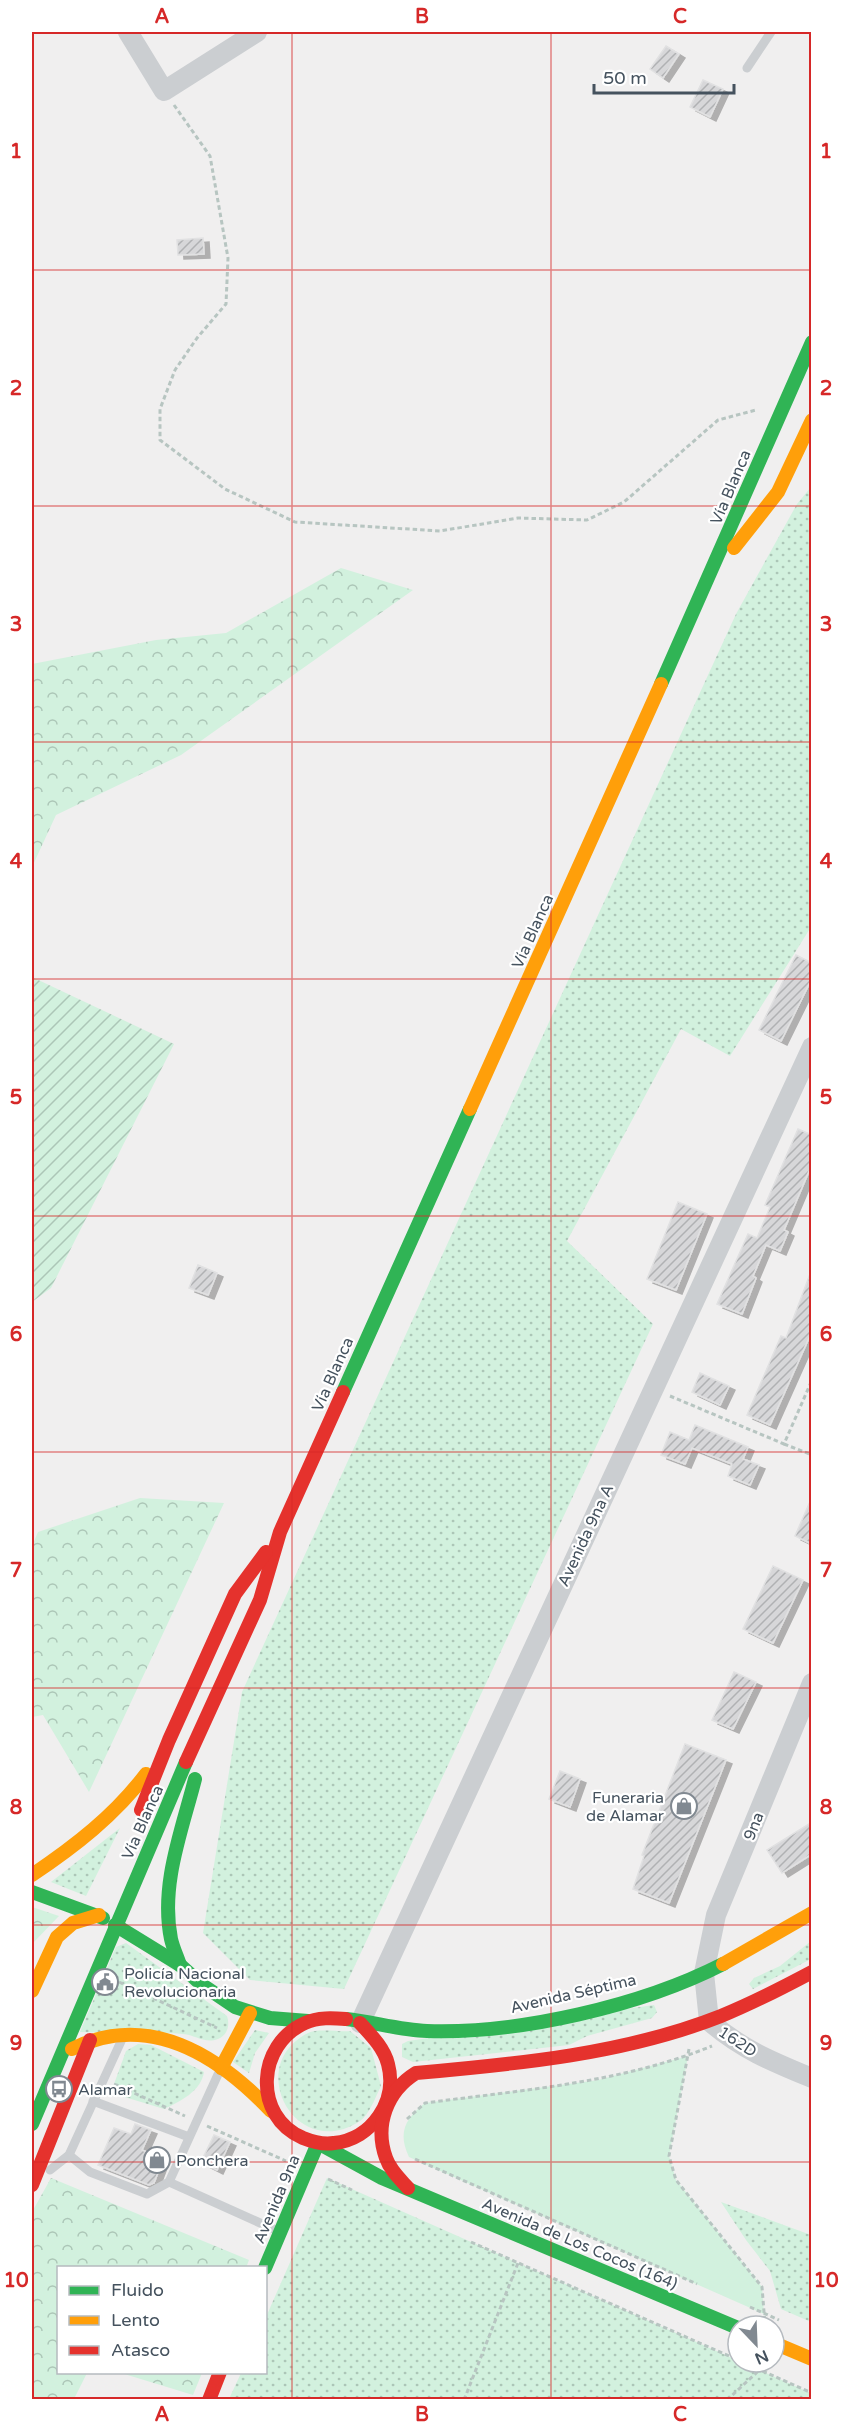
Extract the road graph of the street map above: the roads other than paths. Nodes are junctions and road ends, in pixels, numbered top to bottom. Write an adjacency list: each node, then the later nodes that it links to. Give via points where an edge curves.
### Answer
1 (128, 32): 2 (street, via 164,92)
2 (257, 32)
3 (771, 32): 4 (lane)
4 (747, 68)
5 (812, 342): 7 (main road, Vía Blanca)
6 (812, 420): 7 (main road, via 778,492)
7 (707, 582): 9 (main road, Vía Blanca)
8 (812, 1047): 27 (street, Avenida 9na A)
9 (280, 1532): 11 (main road, Vía Blanca, via 260,1600); 12 (main road, Vía Blanca, via 235,1594)
10 (812, 1683): 22 (street, 9na, via 716,1915)
11 (214, 1698): 18 (main road, Vía Blanca); 20 (main road, via 168,1902 171,1938)
12 (169, 1740): 13 (main road, Vía Blanca); 14 (main road, via 130,1796 76,1846)
13 (134, 1828)
14 (32, 1875)
15 (32, 1892): 16 (main road)
16 (101, 1910): 18 (main road); 19 (main road); 23 (main road, via 74,1923 57,1937)
17 (812, 1913): 22 (main road, Avenida Séptima, via 758,1947)
18 (115, 1925): 20 (main road); 30 (main road, Vía Blanca)
19 (90, 1935)
20 (180, 1965): 24 (main road, via 220,1997)
21 (812, 1971): 26 (main road)
22 (704, 1973): 26 (street, 162D); 27 (main road, Avenida Séptima, via 582,2012 504,2026 453,2030)
23 (32, 1991)
24 (250, 2013): 25 (main road); 32 (main road)
25 (308, 2021): 27 (main road, via 329,2018); 37 (main road, via 290,2031 276,2046 267,2065 267,2096)
26 (709, 2021): 33 (street, 162D, via 754,2053); 35 (main road, via 548,2059 416,2073 406,2078)
27 (360, 2023): 35 (main road, via 381,2046 389,2065 391,2085)
28 (124, 2034): 29 (main road); 32 (main road, via 166,2041); 34 (lane)
29 (90, 2040): 30 (main road); 42 (main road)
30 (59, 2056): 31 (main road); 36 (main road, Vía Blanca)
31 (41, 2065)
32 (221, 2068): 37 (main road, via 246,2085); 38 (lane)
33 (812, 2078)
34 (93, 2101): 38 (lane); 40 (lane)
35 (386, 2105): 39 (main road, via 359,2136); 43 (main road, via 382,2142 394,2172)
36 (32, 2124)
37 (281, 2124): 39 (main road, via 298,2137)
38 (189, 2137): 41 (lane)
39 (318, 2143): 43 (main road, Avenida de Los Cocos (164)); 44 (main road, Avenida 9na)
40 (69, 2155): 41 (lane, via 90,2172 147,2194); 42 (lane)
41 (169, 2182): 44 (lane)
42 (32, 2185)
43 (408, 2188): 46 (main road, Avenida de Los Cocos (164))
44 (280, 2232): 45 (main road, Avenida 9na)
45 (266, 2266)
46 (726, 2323)
47 (786, 2348): 48 (main road)
48 (812, 2359)
49 (220, 2374): 50 (main road)
50 (209, 2400)

